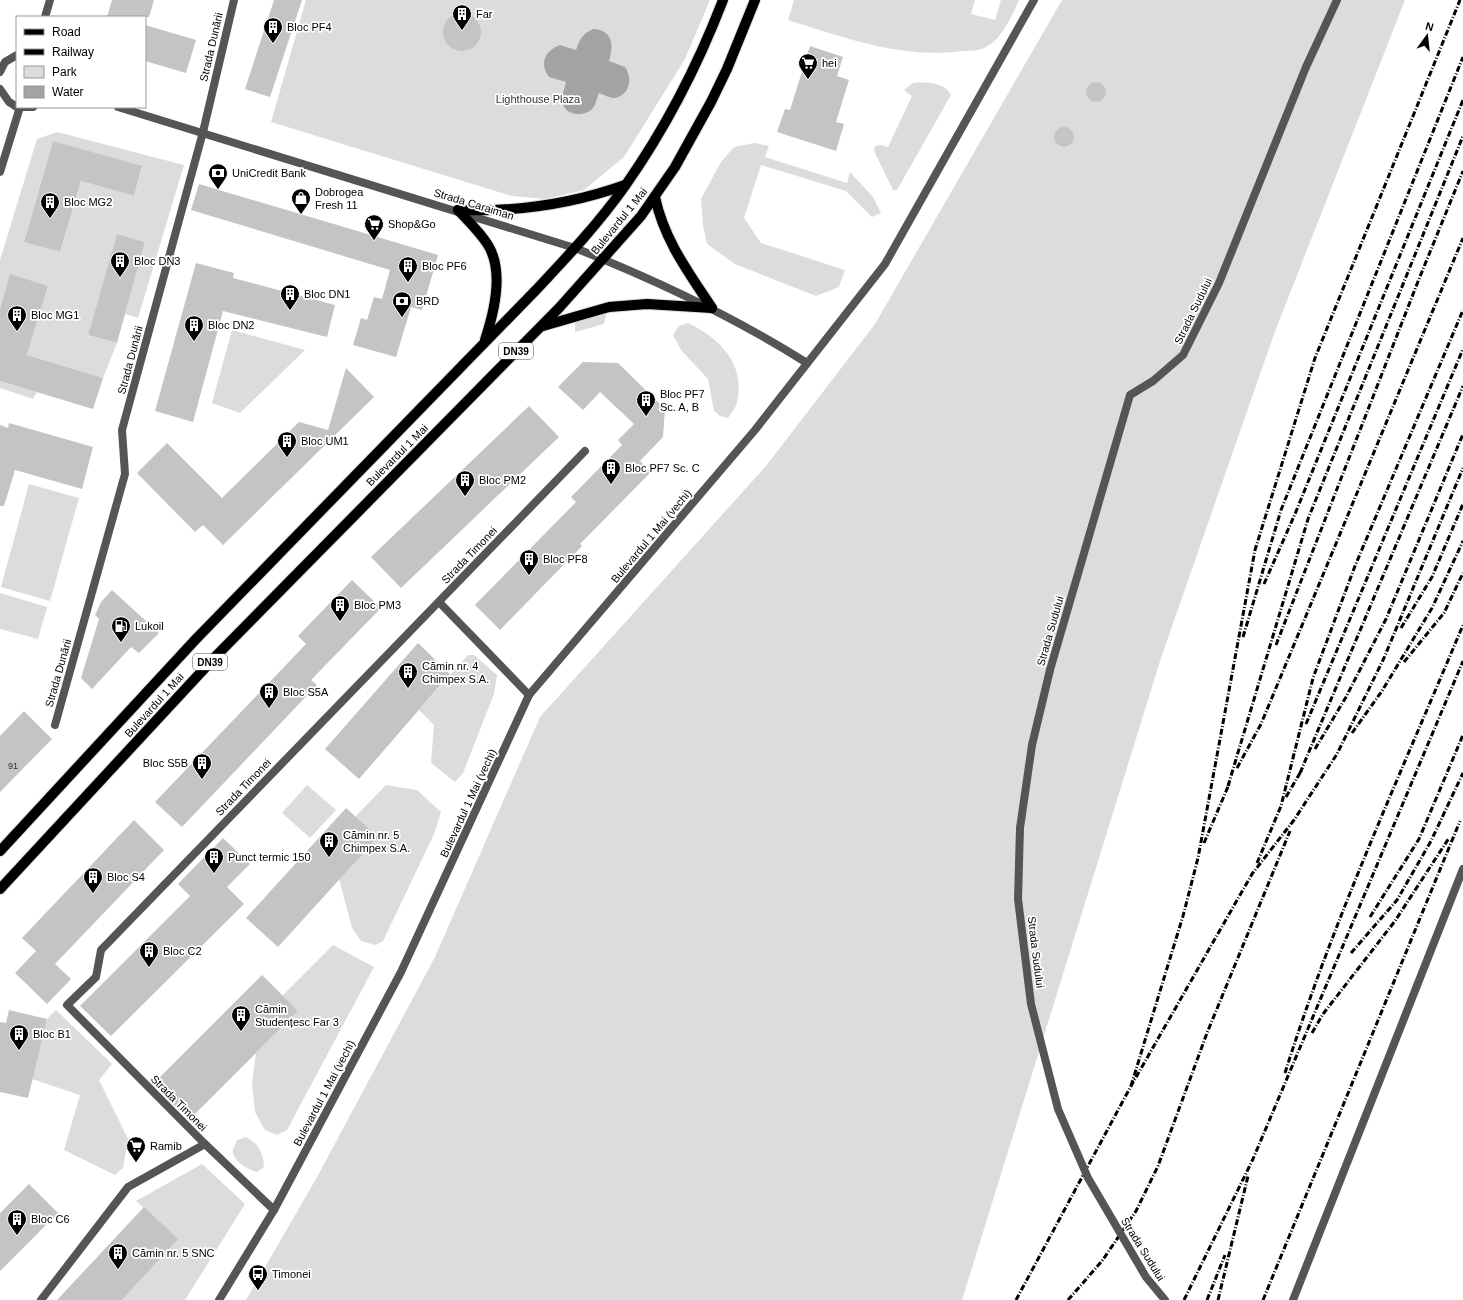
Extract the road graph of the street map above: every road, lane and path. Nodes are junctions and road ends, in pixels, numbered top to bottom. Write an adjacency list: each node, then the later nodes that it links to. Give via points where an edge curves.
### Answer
1 (50, 0): 7 (street)
2 (234, 0): 14 (street, Strada Dunării)
3 (723, 0): 16 (main road, Bulevardul 1 Mai, via 700,56)
4 (755, 0): 17 (main road, Bulevardul 1 Mai, via 727,70 711,102)
5 (1034, 0): 24 (street, Bulevardul 1 Mai (vechi), via 885,264)
6 (1337, 0): 36 (street, Strada Sudului, bridge, via 1306,67 1219,283 1183,355 1153,381 1130,395 1050,670 1032,745 1020,828 1018,899 1031,1004 1058,1109 1088,1178 1146,1277)
7 (45, 16)
8 (16, 56): 9 (street, via 5,62)
9 (0, 72)
10 (0, 89): 11 (street, via 9,102)
11 (16, 106)
12 (19, 108): 15 (street)
13 (121, 108): 14 (street, Strada Caraiman)
14 (203, 132): 18 (street, Strada Caraiman); 28 (street, Strada Dunării, via 122,430 125,474)
15 (0, 172)
16 (625, 185): 18 (main road, via 598,195 568,201 484,211); 19 (main road, Bulevardul 1 Mai)
17 (655, 197): 20 (main road, Bulevardul 1 Mai); 21 (main road, via 658,213 669,240)
18 (458, 210): 19 (street, Strada Caraiman); 23 (main road, via 488,246 495,263 496,293)
19 (575, 248): 20 (street, Strada Caraiman); 23 (main road, Bulevardul 1 Mai)
20 (604, 259): 21 (street, Strada Caraiman); 22 (main road, Bulevardul 1 Mai / DN39)
21 (712, 308): 22 (main road, via 647,304 609,307); 24 (street, Strada Caraiman)
22 (540, 327): 31 (main road, Bulevardul 1 Mai / DN39, via 216,656)
23 (485, 343): 29 (main road, Bulevardul 1 Mai, via 196,639)
24 (807, 363): 27 (street, Bulevardul 1 Mai (vechi), via 755,430)
25 (585, 451): 26 (street, Strada Timonei)
26 (439, 602): 27 (street); 32 (street, Strada Timonei, via 101,950 96,976 67,1005)
27 (529, 695): 33 (street, Bulevardul 1 Mai (vechi), via 400,972)
28 (55, 725)
29 (0, 851)
30 (1463, 869): 37 (street)
31 (0, 889)
32 (205, 1144): 33 (street, Strada Timonei); 34 (street, Strada Timonei, via 128,1187)
33 (274, 1210): 35 (street, Bulevardul 1 Mai (vechi))
34 (40, 1300)
35 (219, 1300)
36 (1165, 1300)
37 (1293, 1300)

